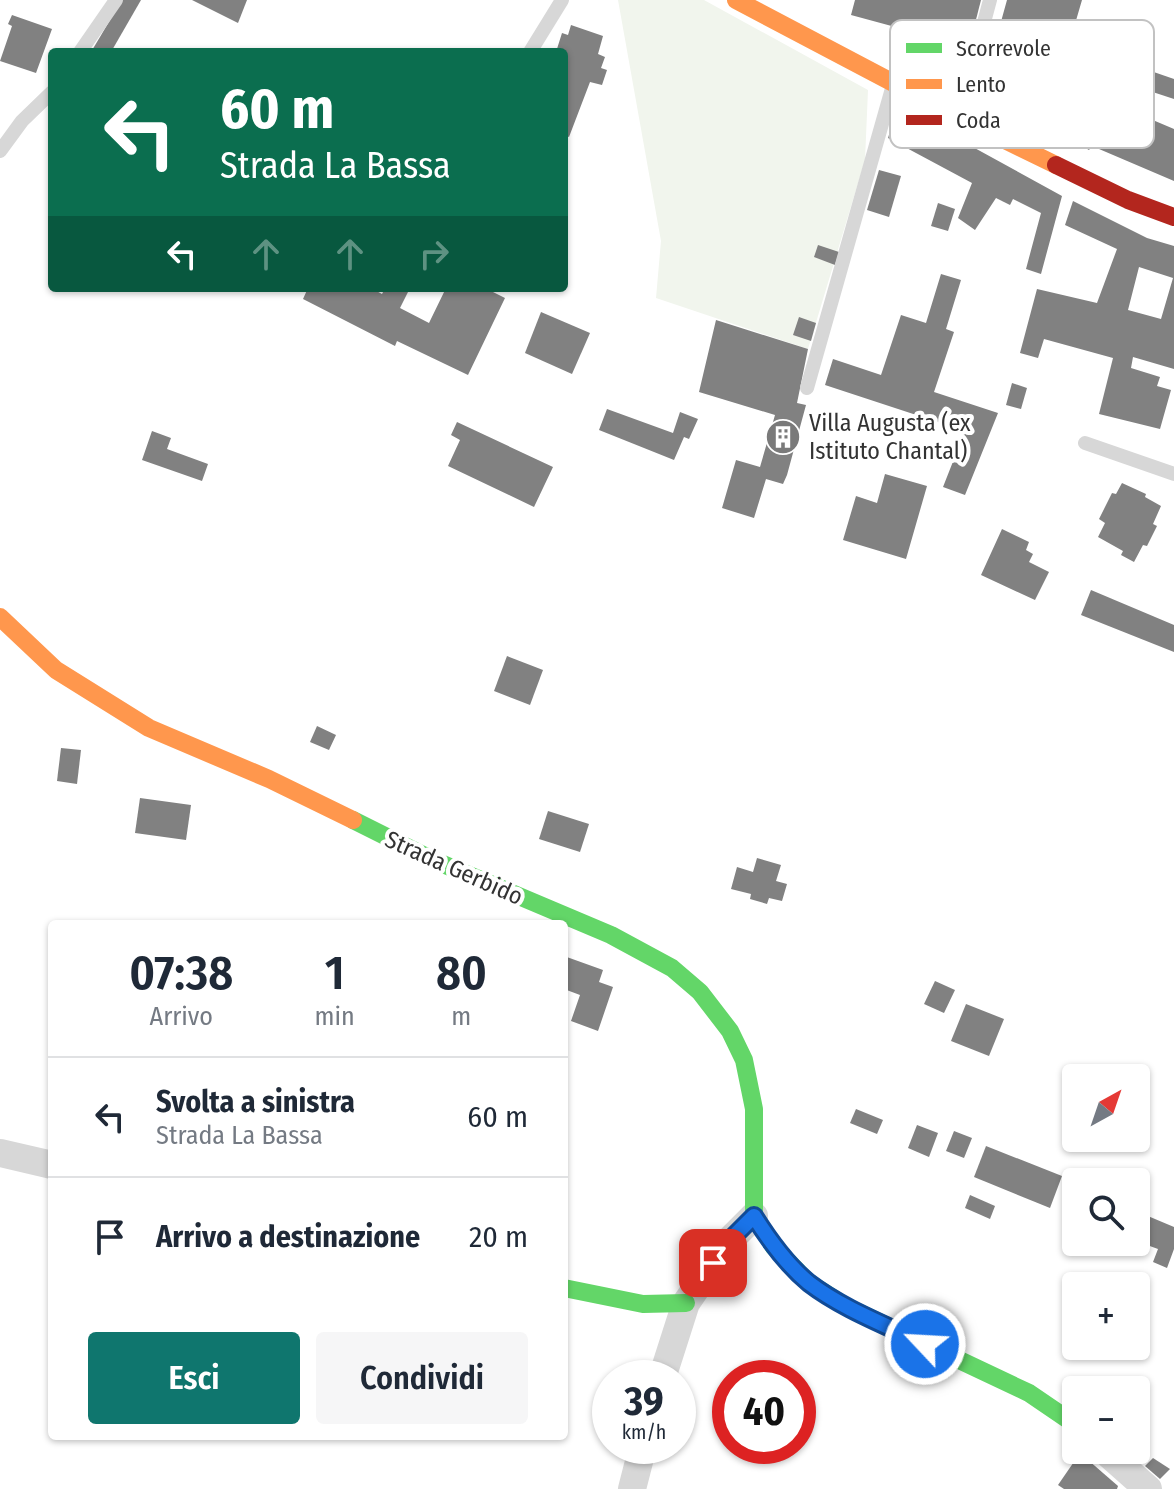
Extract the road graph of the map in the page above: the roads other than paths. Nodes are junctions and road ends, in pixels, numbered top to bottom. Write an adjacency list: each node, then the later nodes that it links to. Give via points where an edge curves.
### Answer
1 (116, 0): 6 (lane)
2 (562, 0): 7 (lane)
3 (736, 0): 8 (street)
4 (990, 0): 5 (lane)
5 (985, 20)
6 (83, 48)
7 (532, 48)
8 (890, 82)
9 (890, 95): 14 (lane)
10 (48, 96): 12 (lane)
11 (1021, 148): 13 (street)
12 (0, 151)
13 (1174, 217)
14 (807, 388)
15 (1085, 443): 16 (lane)
16 (1174, 474)
17 (0, 617): 20 (street, Strada Gerbido, via 56,670 149,728 269,779 431,859 611,935 672,968 700,992 730,1031 744,1060 754,1109)
18 (0, 1153): 19 (street)
19 (48, 1164)
20 (754, 1216): 22 (street, via 727,1243); 24 (street, via 774,1247 808,1282 847,1307 1029,1393)
21 (568, 1289): 22 (street, via 643,1304)
22 (686, 1303): 23 (street)
23 (668, 1360)
24 (1062, 1415)
25 (638, 1464): 27 (street)
26 (1120, 1464): 28 (street)
27 (632, 1489)
28 (1148, 1489)

